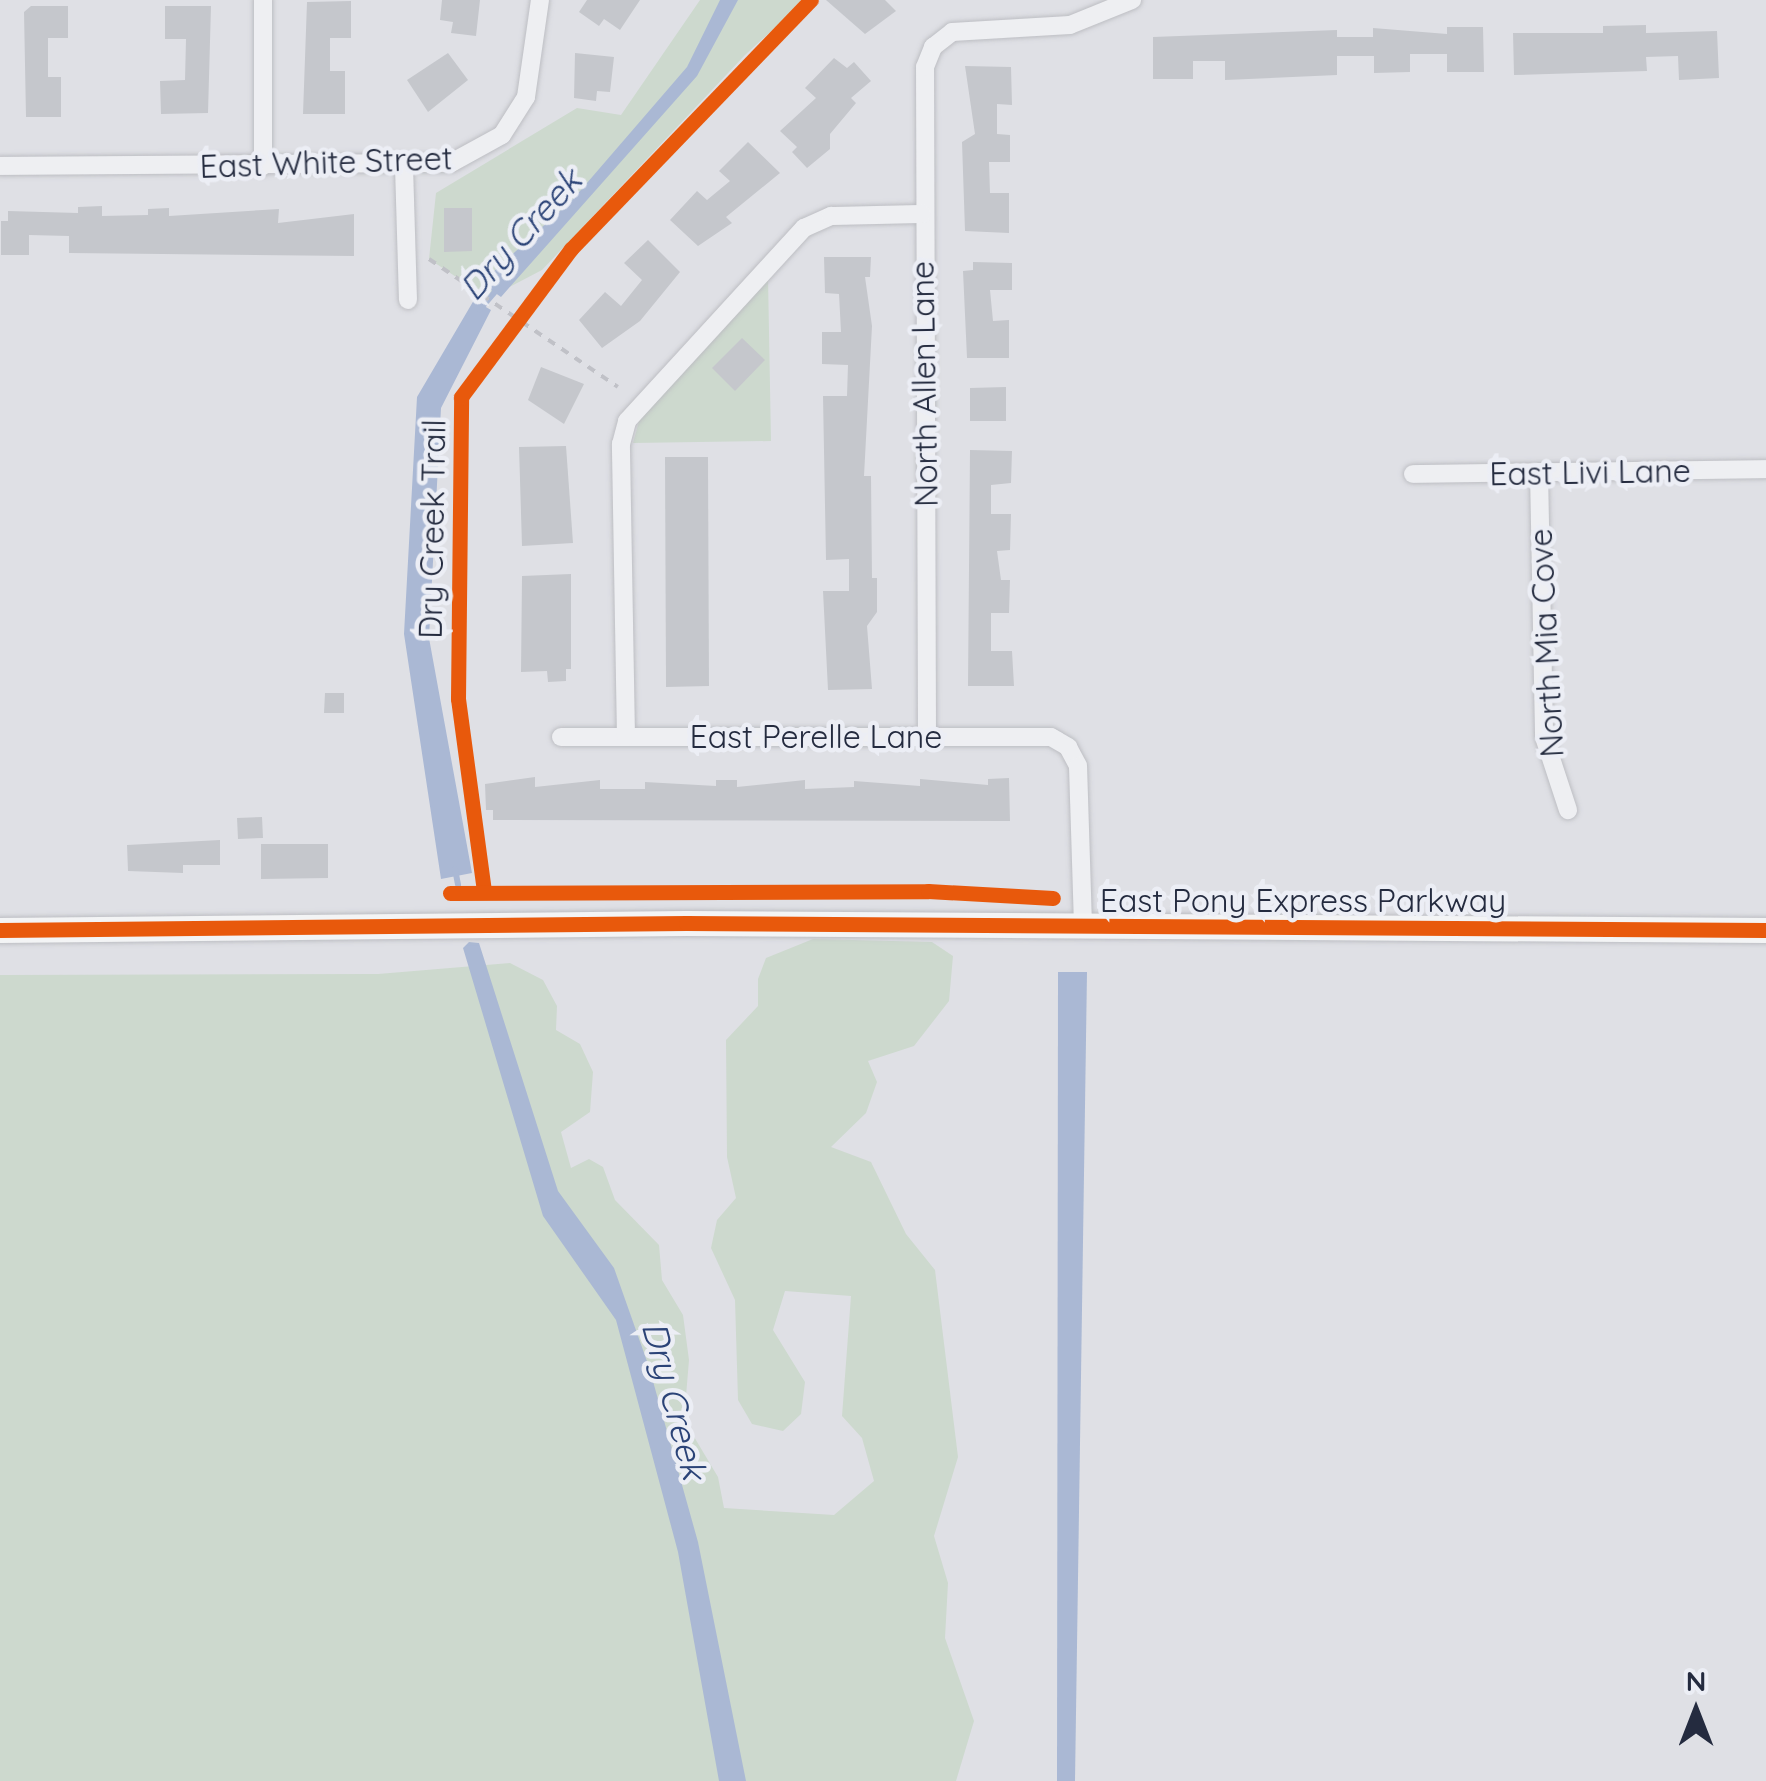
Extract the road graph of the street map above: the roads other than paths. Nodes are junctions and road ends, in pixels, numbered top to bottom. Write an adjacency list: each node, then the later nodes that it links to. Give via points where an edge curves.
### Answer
1 (263, 0): 5 (street)
2 (540, 0): 6 (street, East White Street, via 526,98 502,135 451,163)
3 (1132, 0): 7 (street, North Allen Lane, via 1063,26 978,28 941,38 925,67)
4 (0, 166): 5 (street, East White Street)
5 (263, 166): 6 (street, East White Street)
6 (404, 166): 8 (street)
7 (922, 214): 12 (street, North Allen Lane); 13 (street, via 831,216 804,228 628,421 621,444)
8 (408, 300)
9 (1766, 470): 10 (street, East Livi Lane)
10 (1539, 472): 11 (street, East Livi Lane); 15 (street, North Mia Cove, via 1544,737)
11 (1414, 474)
12 (927, 734): 13 (street, East Perelle Lane); 16 (street, East Perelle Lane, via 1045,735 1068,746 1078,766)
13 (626, 736): 14 (street, East Perelle Lane)
14 (561, 737)
15 (1568, 810)
16 (1083, 927): 17 (street, East Pony Express Parkway, via 667,923); 18 (street, East Pony Express Parkway)
17 (0, 930)
18 (1766, 930)

